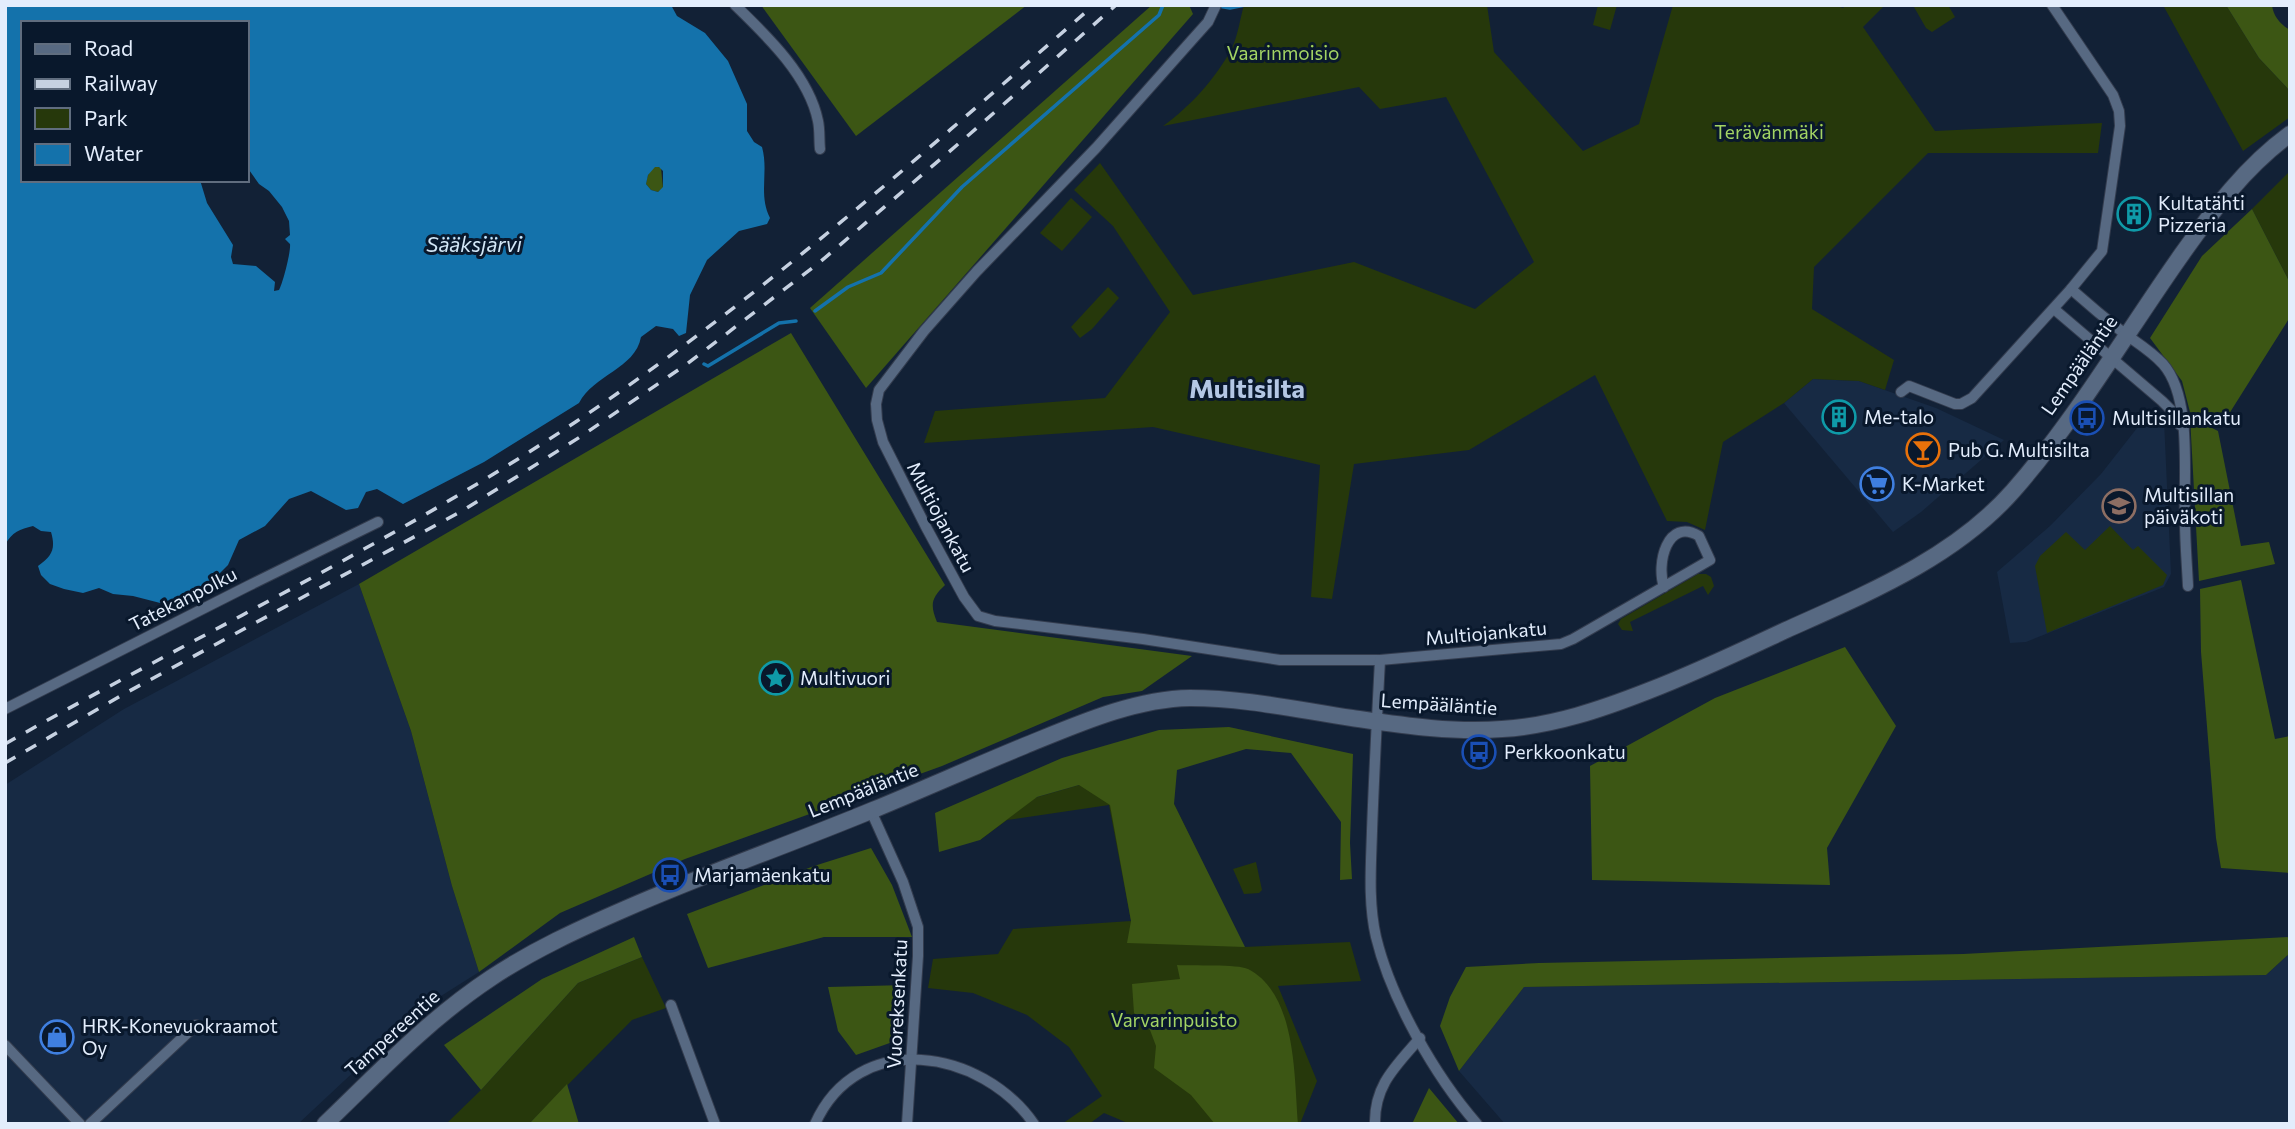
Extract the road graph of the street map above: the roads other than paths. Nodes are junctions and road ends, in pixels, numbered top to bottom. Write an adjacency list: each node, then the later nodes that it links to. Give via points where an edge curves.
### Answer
1 (735, 5): 5 (street, via 794,70 808,93 818,121)
2 (1216, 5): 15 (street, Multiojankatu, via 1208,22 1122,119 924,331 879,390 877,420 883,442 978,616 1280,660)
3 (2052, 5): 6 (street, via 2113,95 2119,118 2102,251)
4 (2290, 134): 8 (main road, Lempääläntie, via 2229,190)
5 (820, 149)
6 (2071, 289): 7 (street); 8 (street)
7 (2054, 309): 9 (street); 10 (street, via 1972,398 1961,404 1909,386)
8 (2126, 335): 9 (main road, Lempääläntie); 11 (street, via 2165,366 2174,382)
9 (2110, 358): 11 (street, via 2174,413); 17 (main road, Lempääläntie, via 2007,497 1947,546 1893,580 1652,690 1578,715 1501,729 1461,730)
10 (1901, 391)
11 (2184, 433): 13 (street)
12 (378, 522): 16 (street, Tatekanpolku)
13 (2188, 586)
14 (1664, 587): 14 (street, Multiojankatu, via 1710,560 1699,537 1687,531 1668,540 1660,566); 15 (street, Multiojankatu, via 1561,644)
15 (1380, 660): 17 (street)
16 (5, 709)
17 (1377, 721): 18 (main road, Lempääläntie, via 1248,701 1164,701 1061,731); 22 (street, via 1370,896 1373,923 1395,992)
18 (871, 811): 19 (main road, Lempääläntie, via 578,930); 24 (street, Vuoreksenkatu, via 904,882 918,927)
19 (491, 978): 27 (main road, Tampereentie, via 407,1045)
20 (671, 1005): 28 (street)
21 (196, 1025): 26 (street)
22 (1420, 1038): 32 (street, via 1387,1077 1376,1103); 33 (street)
23 (5, 1045): 25 (street)
24 (911, 1060): 29 (street, via 883,1062 857,1073 835,1091); 30 (street, Vuoreksenkatu); 31 (street, via 951,1065 981,1076 1009,1095)
25 (80, 1124)
26 (90, 1124)
27 (325, 1124)
28 (715, 1124)
29 (815, 1124)
30 (907, 1124)
31 (1034, 1124)
32 (1375, 1124)
33 (1477, 1124)

